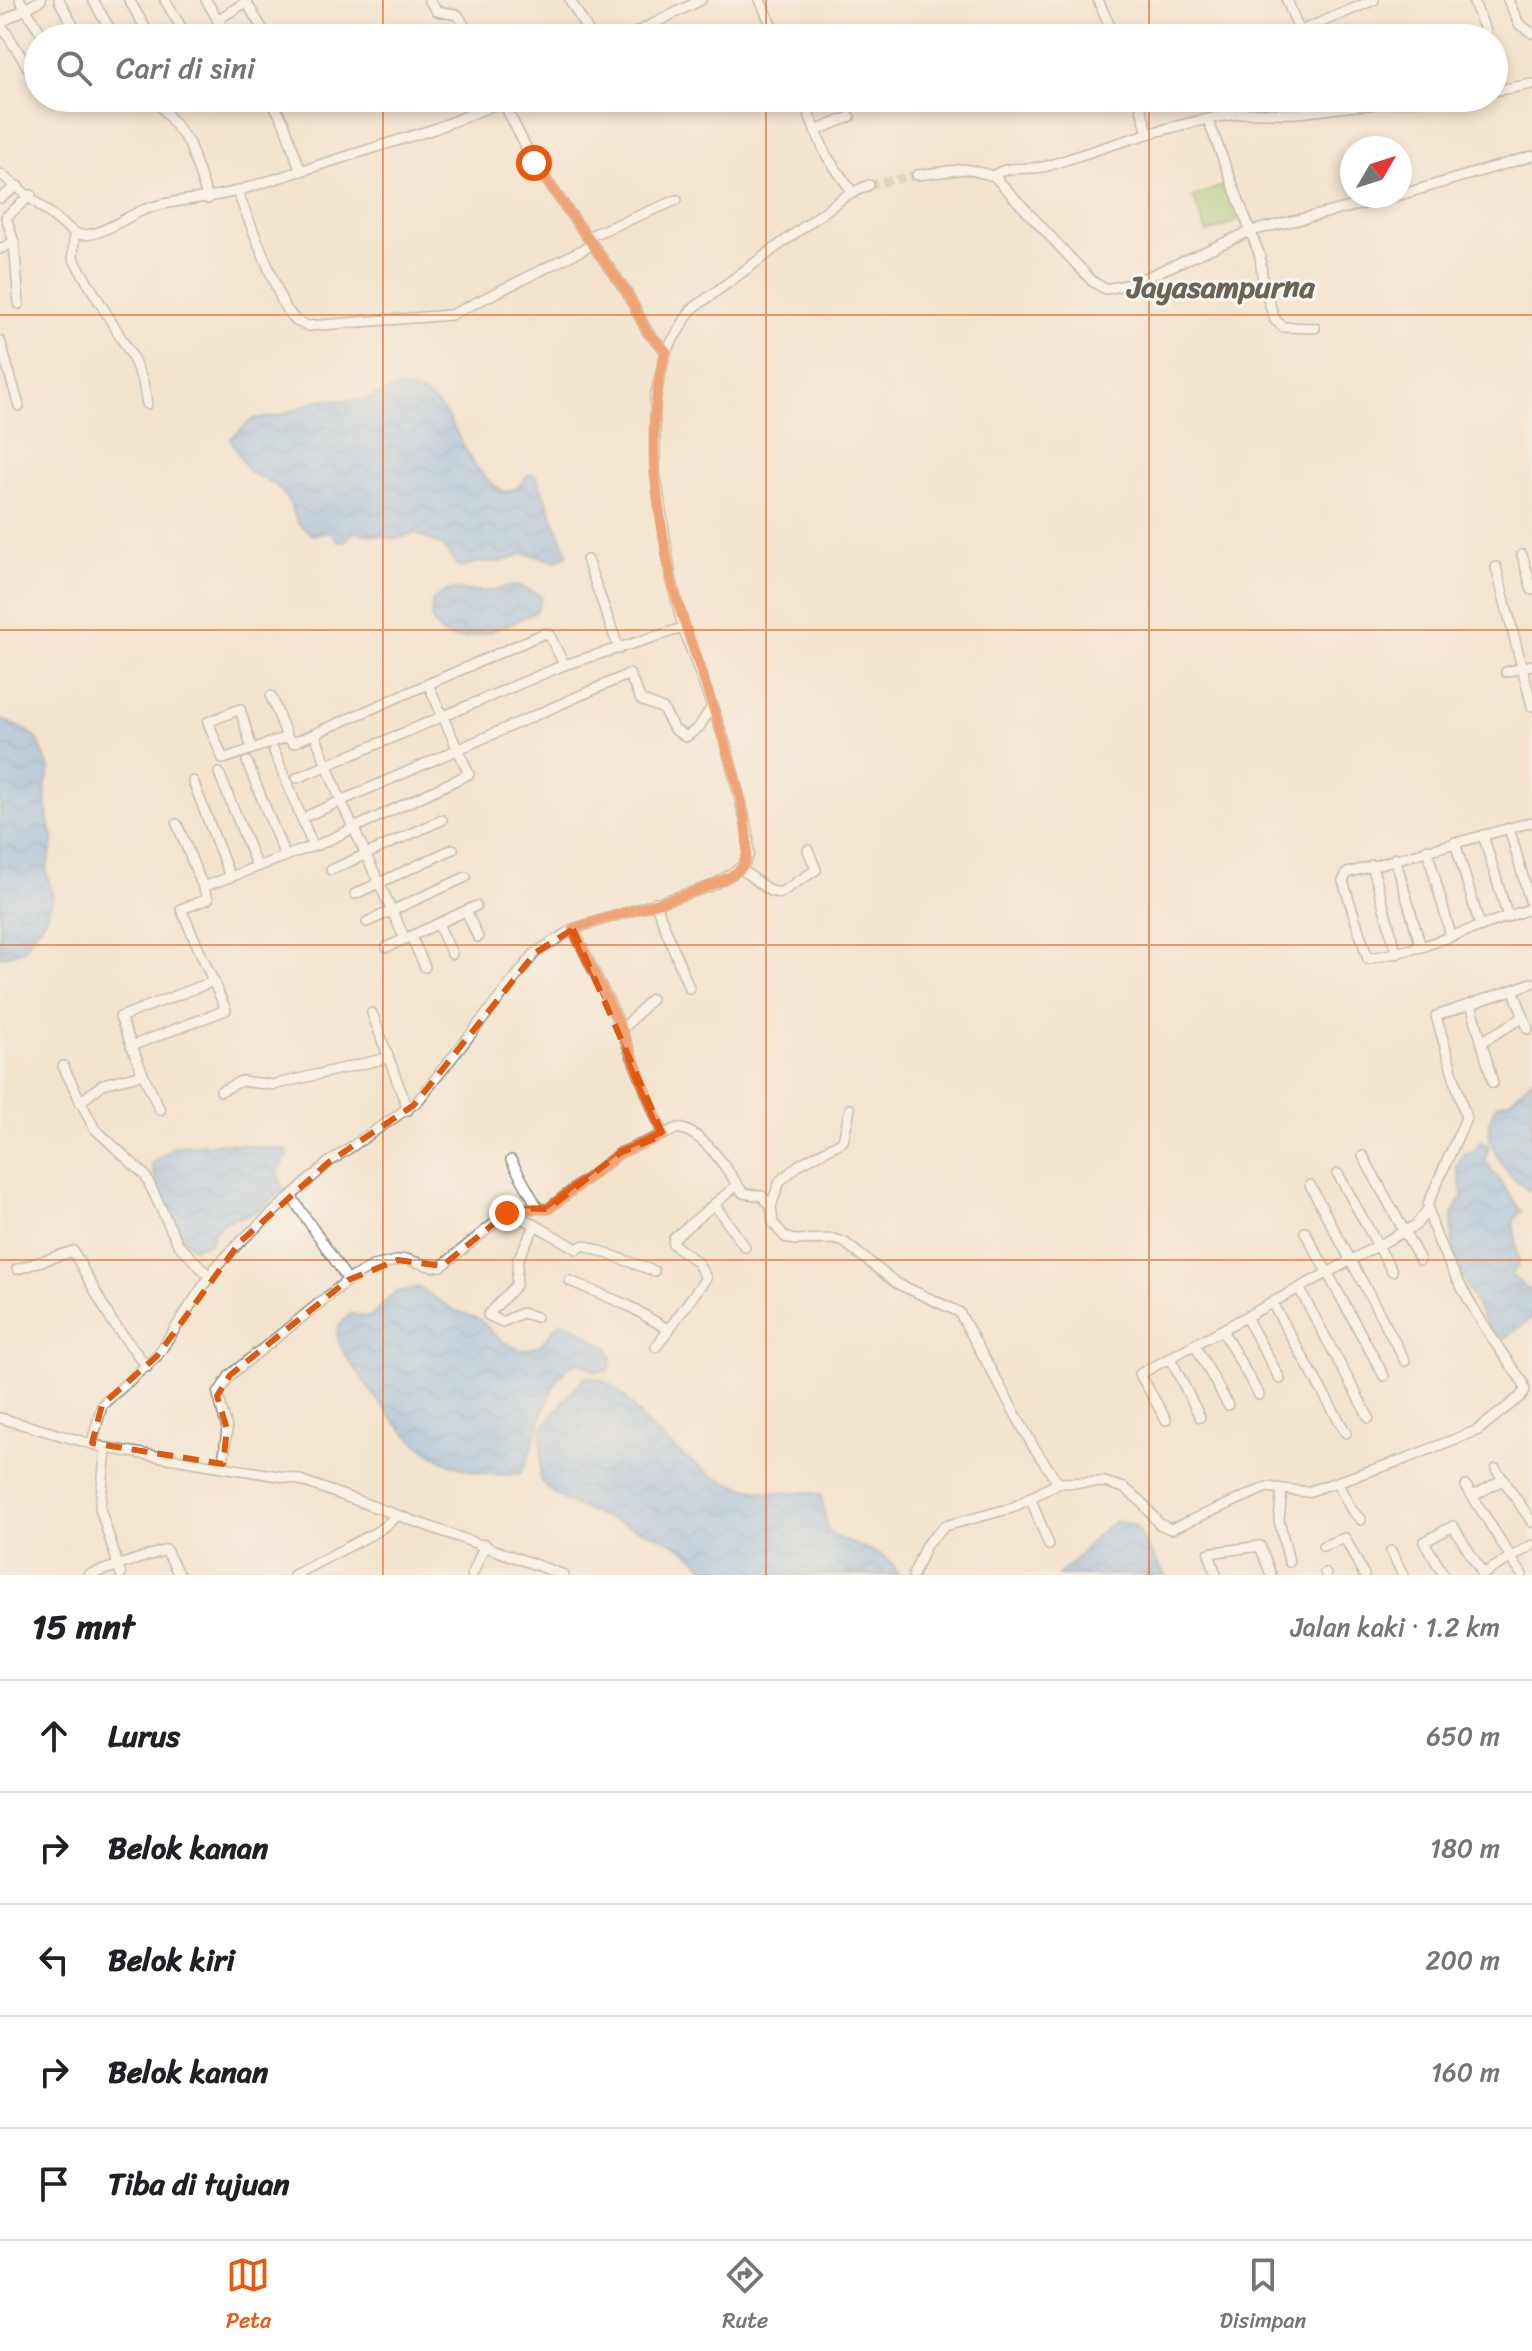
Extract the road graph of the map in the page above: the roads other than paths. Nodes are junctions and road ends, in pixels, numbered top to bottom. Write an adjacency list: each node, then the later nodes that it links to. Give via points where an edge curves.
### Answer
1 (41, 0): 17 (street)
2 (59, 0): 21 (street)
3 (93, 0): 22 (street)
4 (129, 0): 23 (street)
5 (165, 0): 24 (street)
6 (206, 0): 18 (street)
7 (429, 0): 27 (street, via 437,11 458,15)
8 (570, 0): 28 (street)
9 (701, 0): 29 (street)
10 (1098, 0): 31 (street)
11 (1287, 0): 32 (street)
12 (1374, 0): 33 (street)
13 (1473, 0): 34 (street)
14 (1508, 0): 35 (street, via 1519,24)
15 (762, 1): 30 (street)
16 (250, 2): 18 (street); 26 (street)
17 (23, 4): 19 (street); 20 (street)
18 (217, 20): 25 (street)
19 (0, 23): 36 (street)
20 (35, 24)
21 (72, 24)
22 (107, 24)
23 (143, 24)
24 (179, 24)
25 (220, 24)
26 (261, 24)
27 (463, 24)
28 (584, 24)
29 (653, 24)
30 (771, 24)
31 (1109, 24)
32 (1299, 24)
33 (1323, 24)
34 (1483, 24)
35 (1532, 33)
36 (24, 61)
37 (1532, 84): 38 (street)
38 (1508, 88)
39 (166, 112): 65 (street, via 189,143)
40 (278, 112): 53 (street)
41 (476, 112): 53 (street)
42 (510, 112): 70 (street, via 525,149)
43 (808, 112): 50 (street)
44 (1142, 112): 51 (street)
45 (1248, 112): 47 (street)
46 (1248, 112): 49 (street)
47 (1300, 112)
48 (850, 117): 50 (street)
49 (1208, 120): 51 (street); 68 (street)
50 (815, 131): 62 (street)
51 (1148, 133): 57 (street, via 1044,167 1004,170)
52 (1530, 157): 54 (street); 61 (street)
53 (300, 169): 60 (street)
54 (1532, 169)
55 (0, 174): 59 (street)
56 (917, 175): 57 (street, via 966,169)
57 (994, 176): 68 (street, via 1105,289 1131,284)
58 (869, 185): 62 (street)
59 (18, 186): 63 (street); 64 (street)
60 (237, 191): 65 (street); 70 (street, via 284,306 308,326 451,315)
61 (1412, 191)
62 (853, 193): 76 (street, via 698,303)
63 (31, 195): 69 (street); 71 (street, via 6,217)
64 (0, 198)
65 (208, 199): 69 (street, via 152,207 93,233)
66 (677, 200): 70 (street)
67 (1345, 208): 68 (street)
68 (1251, 231): 74 (street, via 1275,320 1283,327)
69 (74, 233): 77 (street, via 70,252 132,356)
70 (590, 241): 76 (street, via 631,297 648,333)
71 (14, 242): 72 (street); 73 (street)
72 (0, 249)
73 (19, 304)
74 (1315, 328)
75 (0, 341): 78 (street)
76 (666, 351): 83 (street, via 655,397 653,445)
77 (147, 404)
78 (19, 406)
79 (1522, 555): 82 (street)
80 (587, 560): 84 (street)
81 (1496, 567): 87 (street)
82 (1532, 590)
83 (683, 628): 84 (street); 91 (street)
84 (619, 649): 85 (street)
85 (564, 665): 89 (street, via 545,633); 93 (street)
86 (1532, 665): 87 (street)
87 (1519, 668): 88 (street); 92 (street)
88 (1506, 672)
89 (428, 684): 93 (street); 94 (street)
90 (271, 696): 95 (street)
91 (713, 705): 97 (street, via 686,737 674,729 663,709 641,700 629,674); 122 (street, via 750,839)
92 (1532, 706)
93 (441, 714): 97 (street); 100 (street)
94 (315, 735): 95 (street, via 293,743); 100 (street)
95 (287, 737): 96 (street)
96 (252, 749): 96 (street, via 240,709 208,722 223,759)
97 (458, 750): 104 (street); 109 (street, via 469,774)
98 (274, 751): 118 (street, via 313,846)
99 (247, 762): 118 (street)
100 (327, 765): 102 (street); 104 (street)
101 (219, 773): 121 (street)
102 (297, 778)
103 (193, 781): 124 (street)
104 (341, 801): 105 (street); 109 (street)
105 (309, 815)
106 (442, 820): 117 (street)
107 (1532, 822): 110 (street)
108 (177, 824): 127 (street)
109 (354, 827): 113 (street); 117 (street)
110 (1509, 828): 111 (street); 131 (street)
111 (1483, 835): 112 (street); 134 (street)
112 (1455, 842): 115 (street); 137 (street)
113 (318, 845)
114 (453, 849): 126 (street)
115 (1427, 849): 119 (street); 139 (street)
116 (808, 850): 122 (street, via 816,870 780,893)
117 (366, 854): 123 (street); 126 (street)
118 (285, 856): 121 (street)
119 (1395, 858): 120 (street); 143 (street)
120 (1372, 865): 145 (street); 145 (street, via 1345,876 1366,956 1374,960)
121 (257, 867): 124 (street)
122 (741, 869): 129 (street, via 712,886)
123 (331, 870)
124 (230, 877): 127 (street)
125 (466, 877): 132 (street)
126 (379, 882): 128 (street); 132 (street)
127 (203, 887): 147 (street, via 208,899 181,909)
128 (355, 894)
129 (655, 902): 138 (street); 149 (street)
130 (476, 906): 133 (street)
131 (1532, 908): 134 (street)
132 (392, 911): 135 (street); 141 (street)
133 (466, 911): 136 (street); 140 (street)
134 (1508, 917): 137 (street)
135 (367, 922)
136 (438, 924): 141 (street); 144 (street)
137 (1480, 926): 139 (street)
138 (573, 929): 156 (street); 167 (street, via 535,953)
139 (1451, 936): 143 (street)
140 (478, 937)
141 (408, 938): 142 (street); 146 (street)
142 (387, 947)
143 (1421, 947): 145 (street)
144 (452, 954)
145 (1397, 954)
146 (425, 967)
147 (214, 981): 158 (street, via 120,1017); 158 (street, via 226,1010)
148 (1532, 983): 150 (street)
149 (689, 988)
150 (1514, 991): 152 (street); 154 (street)
151 (651, 999): 156 (street)
152 (1471, 1004): 157 (street); 178 (street, via 1436,1016 1466,1118)
153 (372, 1013): 159 (street)
154 (1524, 1017): 155 (street); 157 (street)
155 (1528, 1029)
156 (622, 1030): 168 (street)
157 (1481, 1042): 162 (street)
158 (131, 1046): 161 (street)
159 (387, 1058): 163 (street, via 263,1086 241,1081); 167 (street)
160 (63, 1066): 164 (street)
161 (143, 1074): 164 (street, via 103,1084); 166 (street)
162 (1493, 1083)
163 (221, 1091)
164 (80, 1102): 191 (street, via 101,1137 151,1184 178,1244)
165 (850, 1109): 176 (street, via 843,1141 789,1171)
166 (160, 1110)
167 (408, 1110): 174 (street, via 348,1147)
168 (663, 1135): 172 (street, via 678,1128 694,1134); 177 (street, via 620,1153 548,1209)
169 (1363, 1156): 182 (street)
170 (511, 1160): 177 (street)
171 (1338, 1174): 183 (street)
172 (737, 1185): 175 (street); 176 (street)
173 (1310, 1185): 185 (street)
174 (291, 1196): 191 (street); 192 (street)
175 (714, 1204): 184 (street); 198 (street, via 673,1241 706,1278)
176 (771, 1206): 220 (street, via 773,1223 785,1237 844,1242 896,1283 961,1314)
177 (538, 1208): 179 (street)
178 (1429, 1212): 182 (street); 207 (street, via 1485,1328)
179 (507, 1213): 180 (street); 192 (street, via 442,1266 398,1260)
180 (535, 1226): 188 (street, via 577,1249 584,1245); 196 (street, via 518,1259 516,1285 488,1315 502,1322 522,1313)
181 (1305, 1232): 190 (street)
182 (1403, 1232): 183 (street); 186 (street)
183 (1378, 1245): 185 (street); 189 (street)
184 (745, 1247)
185 (1352, 1260): 190 (street); 203 (street)
186 (1420, 1260)
187 (17, 1269): 204 (street, via 73,1251 111,1320)
188 (654, 1271)
189 (1392, 1271)
190 (1327, 1273): 194 (street); 205 (street)
191 (210, 1277): 204 (street)
192 (348, 1280): 217 (street, via 220,1387 227,1429)
193 (570, 1281): 198 (street)
194 (1299, 1288): 195 (street); 212 (street)
195 (1272, 1303): 197 (street); 214 (street)
196 (536, 1317)
197 (1246, 1317): 199 (street); 206 (street)
198 (669, 1330): 201 (street)
199 (1222, 1330): 200 (street); 208 (street)
200 (1195, 1345): 202 (street); 209 (street)
201 (656, 1347)
202 (1170, 1358): 210 (street); 213 (street, via 1140,1374)
203 (1405, 1361)
204 (147, 1367): 215 (street, via 102,1405)
205 (1384, 1376)
206 (1280, 1379)
207 (1529, 1387): 219 (street, via 1478,1430)
208 (1259, 1395)
209 (1228, 1405)
210 (1200, 1417)
211 (0, 1418): 215 (street)
212 (1369, 1418)
213 (1166, 1420)
214 (1346, 1433)
215 (92, 1443): 216 (street)
216 (106, 1448): 217 (street); 236 (street, via 100,1508)
217 (223, 1464): 226 (street, via 297,1479)
218 (1502, 1473): 223 (street); 225 (street); 228 (street)
219 (1337, 1482): 222 (street, via 1307,1492); 227 (street)
220 (1058, 1483): 222 (street, via 1104,1482 1124,1488 1167,1529 1267,1487); 224 (street)
221 (1466, 1486): 223 (street)
222 (1282, 1489): 235 (street, via 1279,1520)
223 (1473, 1496): 234 (street)
224 (1030, 1497): 230 (street); 244 (street, via 1012,1508 945,1526 926,1545)
225 (1532, 1513)
226 (397, 1516): 229 (street); 241 (street)
227 (1361, 1520)
228 (1532, 1522)
229 (485, 1544): 242 (street); 243 (street)
230 (1049, 1545)
231 (1532, 1545): 234 (street)
232 (1323, 1546): 247 (street, via 1345,1538)
233 (1391, 1551): 248 (street)
234 (1511, 1557): 237 (street); 250 (street)
235 (1289, 1562)
236 (117, 1565): 238 (street); 239 (street); 240 (street, via 166,1550)
237 (1482, 1574): 249 (street, via 1451,1526 1424,1542)
238 (88, 1575)
239 (121, 1575)
240 (179, 1575)
241 (294, 1575)
242 (472, 1575)
243 (564, 1575)
244 (913, 1575)
245 (1216, 1575): 246 (street, via 1209,1553 1260,1546)
246 (1271, 1575)
247 (1364, 1575)
248 (1403, 1575)
249 (1444, 1575)
250 (1522, 1575)

